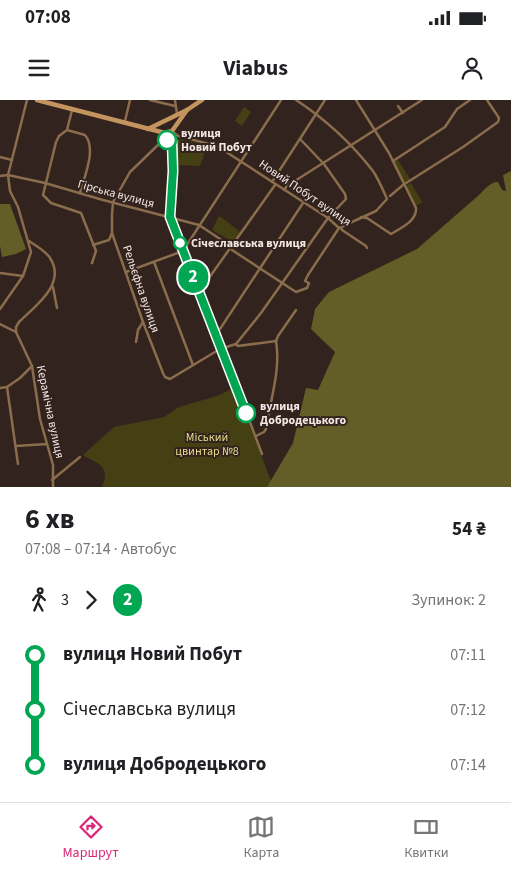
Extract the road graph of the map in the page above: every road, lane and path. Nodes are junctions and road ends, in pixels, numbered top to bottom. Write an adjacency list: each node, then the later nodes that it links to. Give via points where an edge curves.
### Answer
1 (27, 100): 34 (street)
2 (37, 100): 16 (main road, Новий Побут вулиця)
3 (130, 100): 22 (street)
4 (150, 100): 14 (street)
5 (175, 100): 14 (street)
6 (202, 100): 17 (main road)
7 (281, 100): 36 (street)
8 (296, 100): 19 (street)
9 (326, 100): 19 (street)
10 (356, 100): 26 (street)
11 (422, 100): 18 (street)
12 (470, 100): 35 (street, via 457,109 444,127)
13 (486, 100): 43 (street, via 499,121)
14 (175, 106): 20 (street)
15 (398, 106): 18 (street)
16 (72, 110): 22 (main road, Новий Побут вулиця); 25 (street)
17 (187, 110): 20 (main road); 21 (main road)
18 (402, 113): 26 (street)
19 (318, 114): 30 (street); 32 (street)
20 (174, 116): 21 (main road); 23 (main road)
21 (178, 122): 28 (main road)
22 (124, 123): 24 (main road, Новий Побут вулиця)
23 (163, 123): 24 (main road); 27 (main road)
24 (147, 129): 27 (main road, Новий Побут вулиця)
25 (67, 130): 41 (street, via 56,142); 45 (street, via 85,135 90,143)
26 (374, 130): 32 (street); 35 (street)
27 (163, 132): 28 (main road, Новий Побут вулиця); 29 (street)
28 (171, 132): 31 (street); 36 (street, Новий Побут вулиця, via 217,146)
29 (161, 139): 31 (street); 47 (street, via 130,172)
30 (300, 139): 37 (street); 40 (street)
31 (172, 141): 49 (street)
32 (349, 146): 37 (street); 50 (street, via 374,172 387,199 379,209)
33 (0, 157): 34 (street)
34 (12, 160): 38 (street)
35 (393, 161): 43 (street)
36 (240, 162): 40 (street, Новий Побут вулиця); 52 (street)
37 (324, 164): 44 (street); 51 (street, via 346,196)
38 (8, 175): 39 (street, Гірська вулиця); 41 (street, Гірська вулиця); 55 (street)
39 (0, 176)
40 (272, 182): 42 (street, Новий Побут вулиця)
41 (45, 183): 45 (street, Гірська вулиця); 56 (street, via 43,194 51,203 81,214)
42 (275, 185): 44 (street, Новий Побут вулиця); 57 (street)
43 (403, 185): 46 (street); 50 (street, via 416,208 417,214 413,219 391,234 368,218)
44 (284, 190): 48 (street, Новий Побут вулиця)
45 (80, 193): 47 (street, Гірська вулиця)
46 (390, 196)
47 (113, 202): 49 (street, Гірська вулиця); 54 (street, Рельєфна вулиця)
48 (303, 203): 51 (street, Новий Побут вулиця); 62 (street)
49 (170, 217): 52 (street, Гірська вулиця); 59 (street)
50 (361, 217): 53 (street)
51 (328, 218): 53 (street, Новий Побут вулиця); 66 (street)
52 (199, 225): 57 (street, Гірська вулиця); 59 (street)
53 (340, 227): 58 (street, Новий Побут вулиця); 66 (street, Гірська вулиця, via 308,275 305,281 309,283 307,288 296,292)
54 (112, 233): 56 (street, via 109,240); 63 (street, Рельєфна вулиця)
55 (28, 241): 65 (street, via 31,252); 67 (street, via 50,258 54,267)
56 (93, 245): 61 (street, via 96,251)
57 (232, 247): 62 (street, Гірська вулиця); 68 (street)
58 (367, 248)
59 (183, 251): 60 (street); 68 (street)
60 (154, 262): 63 (street); 80 (street)
61 (92, 263)
62 (260, 268): 66 (street, Гірська вулиця); 75 (street, via 220,329)
63 (126, 272): 72 (street, Рельєфна вулиця)
64 (0, 273): 65 (street)
65 (23, 276): 70 (street)
66 (283, 283): 78 (street)
67 (53, 286): 69 (street); 74 (street, via 19,322)
68 (199, 292): 75 (street)
69 (57, 308)
70 (0, 309)
71 (296, 310): 77 (street)
72 (143, 322): 76 (street); 80 (street, Рельєфна вулиця, via 167,379 175,378)
73 (0, 324): 74 (street)
74 (16, 332): 81 (street, Керамічна вулиця)
75 (214, 333): 79 (street)
76 (136, 342)
77 (276, 342): 78 (street); 84 (street, via 275,375 266,429)
78 (236, 344): 79 (street)
79 (220, 349): 80 (street); 84 (street)
80 (193, 365)
81 (32, 366): 82 (street); 85 (street, Керамічна вулиця)
82 (7, 387): 83 (street); 86 (street)
83 (0, 388)
84 (256, 436): 87 (street)
85 (47, 444): 86 (street); 90 (street, Керамічна вулиця, via 53,465)
86 (16, 446): 89 (street)
87 (262, 454)
88 (80, 457): 90 (street)
89 (18, 464)
90 (52, 480): 91 (street, Керамічна вулиця)
91 (52, 487)

